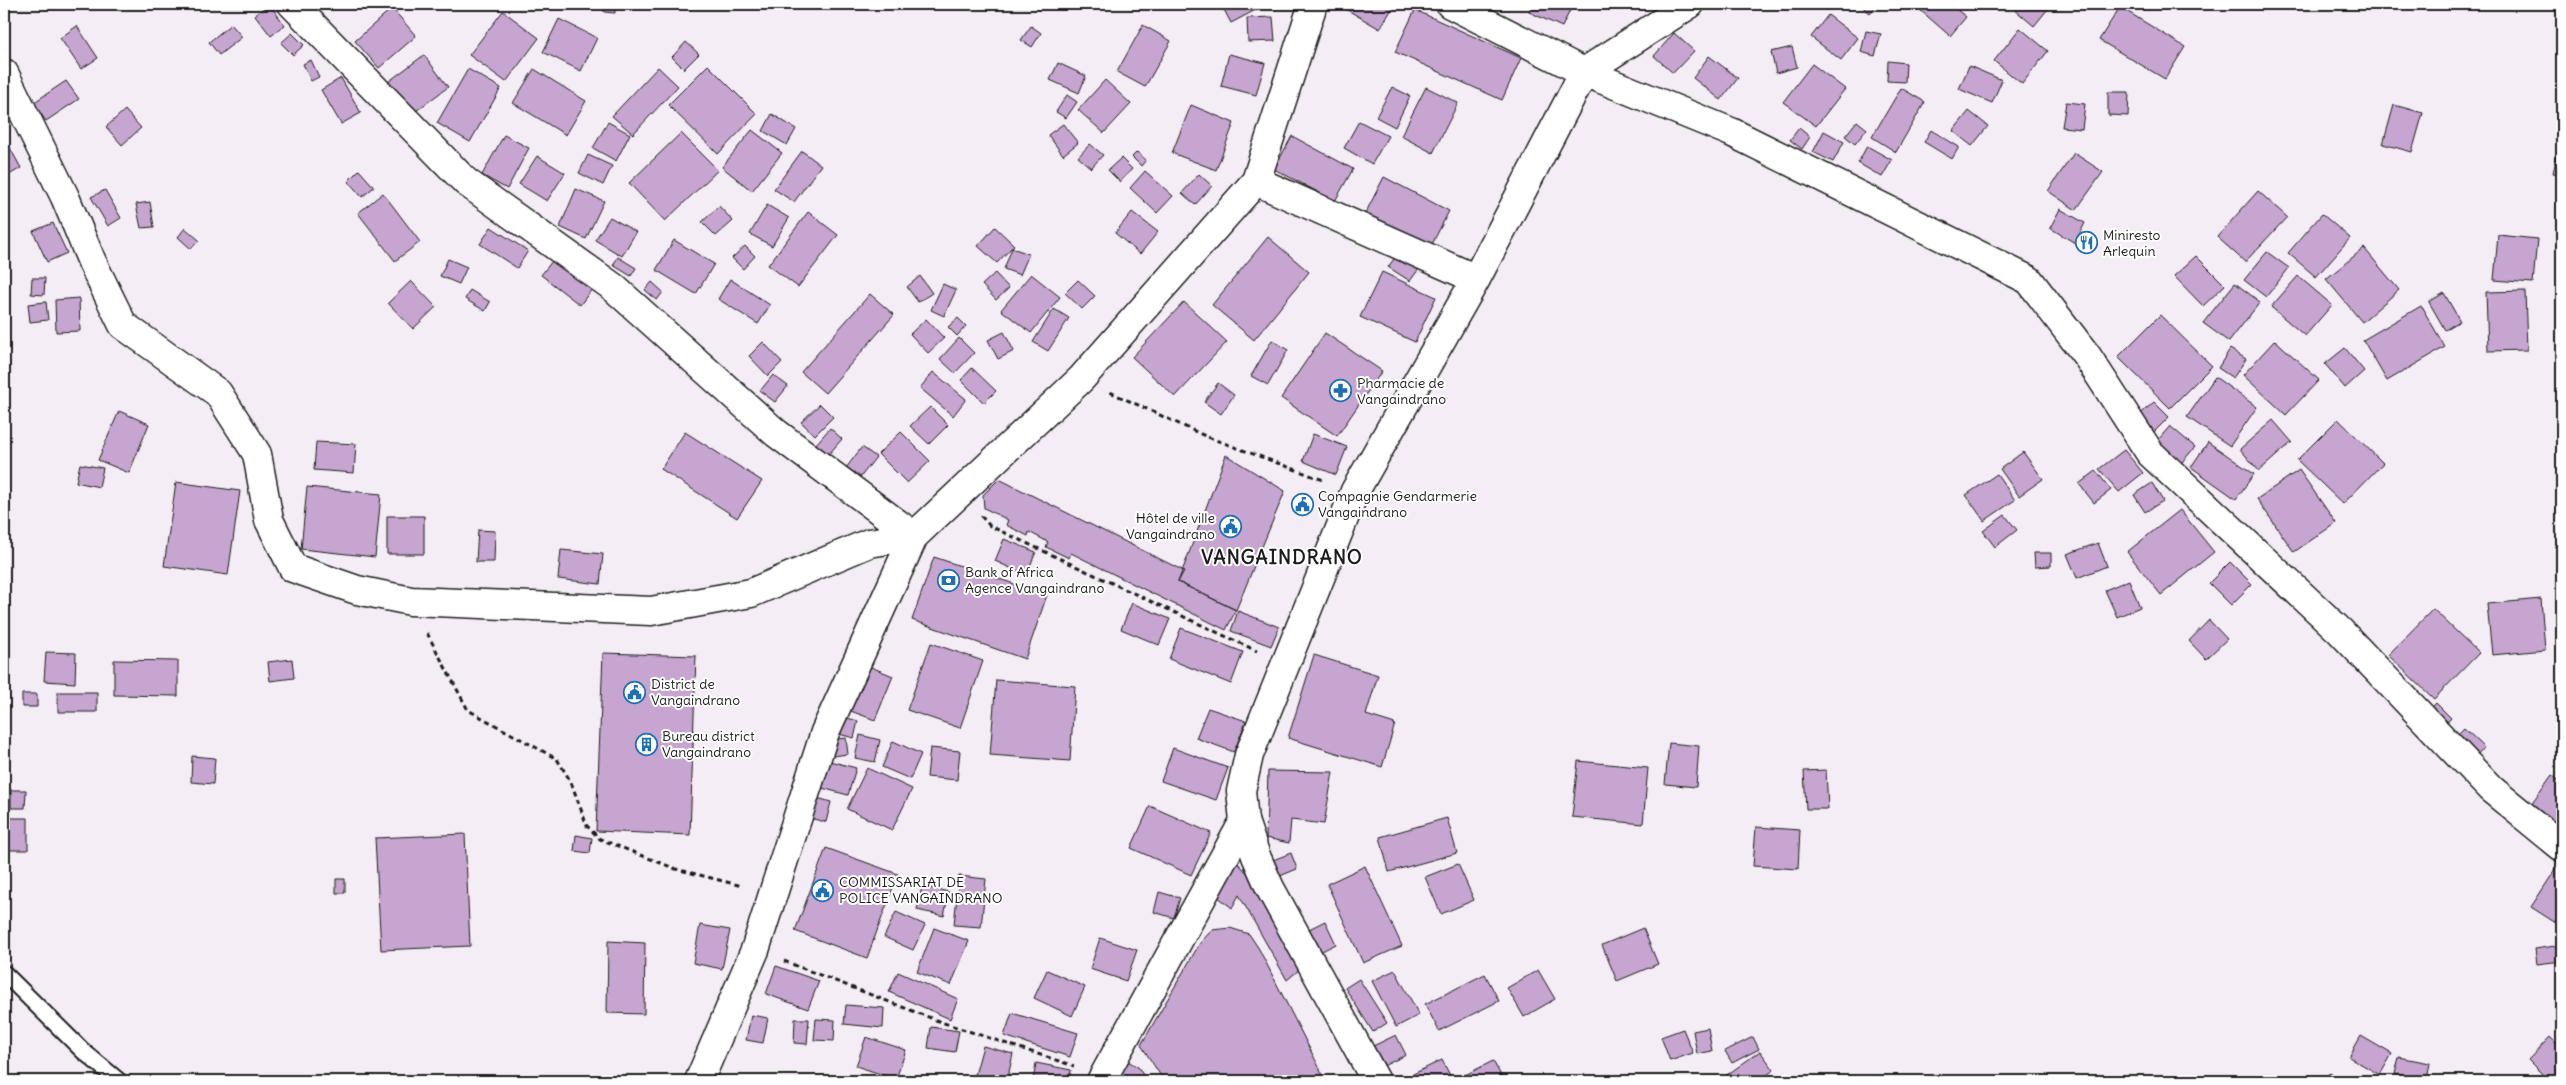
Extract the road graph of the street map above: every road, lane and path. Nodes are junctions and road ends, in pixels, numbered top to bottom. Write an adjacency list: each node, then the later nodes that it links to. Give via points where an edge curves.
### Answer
1 (292, 4): 12 (street, via 466,182 614,287 776,433)
2 (1314, 4): 7 (street)
3 (1450, 4): 6 (street)
4 (1690, 4): 6 (street)
5 (4, 72): 13 (street, via 123,325 218,393 257,454 269,520 293,568 357,590)
6 (1584, 72): 8 (street); 16 (street, via 1731,132 2029,280 2088,356 2150,453 2340,631 2491,789)
7 (1256, 181): 8 (street); 9 (street)
8 (1476, 279): 10 (street)
9 (1081, 379): 10 (path, via 1205,436); 11 (street)
10 (1355, 491): 14 (street)
11 (960, 493): 12 (street); 14 (path, via 990,526)
12 (914, 536): 13 (street, via 869,543 751,593 652,612); 18 (street, via 825,732)
13 (411, 601): 17 (path, via 468,710 557,759 571,782 587,826 600,839 676,869)
14 (1285, 664): 15 (street, via 1249,755 1241,791)
15 (1244, 821): 20 (street); 23 (street, via 1270,888)
16 (2562, 847)
17 (744, 887)
18 (755, 950): 20 (path, via 941,1022); 22 (street)
19 (4, 973): 21 (lane, via 83,1052)
20 (1102, 1079)
21 (119, 1081)
22 (699, 1081)
23 (1376, 1081)

